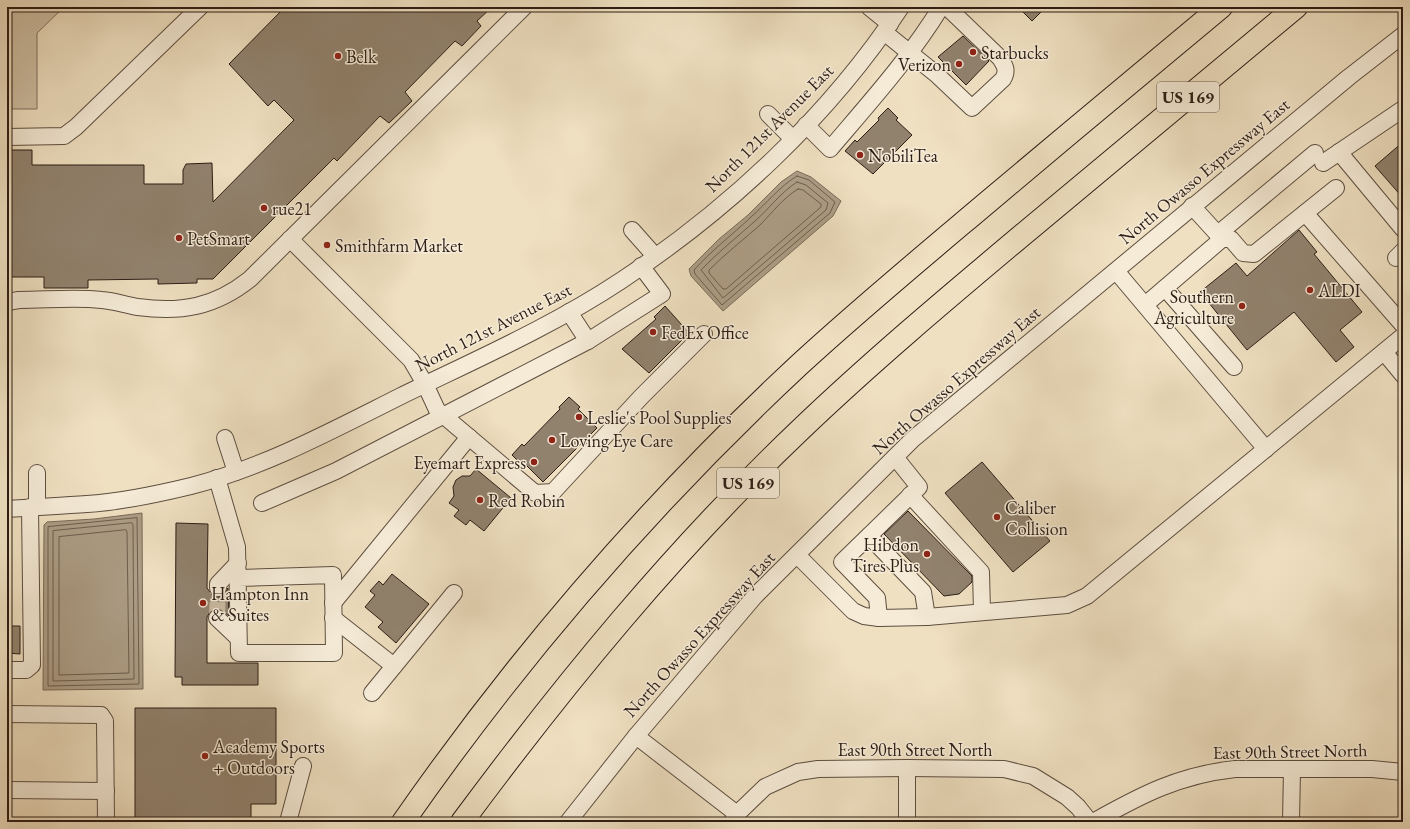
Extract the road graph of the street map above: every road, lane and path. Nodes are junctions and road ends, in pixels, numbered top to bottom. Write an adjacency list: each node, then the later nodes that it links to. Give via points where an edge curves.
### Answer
1 (200, 7): 15 (street, via 64,136)
2 (524, 7): 24 (street)
3 (869, 7): 9 (street)
4 (901, 7): 9 (street, North 121st Avenue East)
5 (941, 7): 11 (street)
6 (947, 7): 11 (street, via 1000,58 1006,66 1003,79 972,108)
7 (1221, 7): 77 (highway, US 169, via 873,298 720,442 552,627 486,709)
8 (1296, 7): 78 (highway, US 169, via 875,360 798,432 641,596 569,683)
9 (887, 28): 11 (street); 14 (street, North 121st Avenue East, via 855,71)
10 (1402, 36): 19 (street, North Owasso Expressway East)
11 (911, 52): 14 (street, via 830,149)
12 (1403, 109): 17 (street)
13 (768, 114): 16 (street)
14 (806, 125): 16 (street, North 121st Avenue East)
15 (7, 137)
16 (792, 138): 25 (street, North 121st Avenue East, via 731,196)
17 (1339, 152): 21 (street); 23 (street, via 1319,158)
18 (1336, 188): 20 (street)
19 (1192, 206): 23 (street); 27 (street, North Owasso Expressway East)
20 (1305, 213): 23 (street, via 1254,254 1243,253 1231,239); 32 (street)
21 (1403, 229)
22 (632, 230): 25 (street)
23 (1220, 237): 28 (street)
24 (290, 240): 29 (street, via 238,289 221,299 186,309 137,307 100,300); 39 (street, via 411,360)
25 (655, 256): 26 (street, North 121st Avenue East)
26 (641, 266): 31 (street, North 121st Avenue East); 35 (street, via 662,294)
27 (1116, 271): 30 (street); 44 (street, North Owasso Expressway East, via 913,439)
28 (1165, 288): 30 (street); 37 (street)
29 (7, 302)
30 (1144, 305): 43 (street)
31 (570, 312): 35 (street); 39 (street, North 121st Avenue East)
32 (1403, 325)
33 (704, 334): 41 (street, via 552,492 535,493)
34 (1403, 336): 36 (street)
35 (588, 341): 40 (street)
36 (1384, 352): 38 (street); 43 (street)
37 (1234, 367)
38 (1403, 375)
39 (425, 384): 40 (street, via 436,410); 45 (street, North 121st Avenue East, via 287,452)
40 (443, 416): 41 (street); 49 (street, via 336,471)
41 (469, 437): 57 (street)
42 (225, 438): 45 (street)
43 (1266, 449): 58 (street, via 1087,596 1068,605)
44 (895, 457): 48 (street, via 919,486); 53 (street, North Owasso Expressway East)
45 (236, 472): 47 (street, North 121st Avenue East)
46 (37, 473): 50 (street)
47 (217, 478): 50 (street, North 121st Avenue East, via 192,486 137,497 90,504); 54 (street, via 237,547)
48 (910, 495): 52 (street); 58 (street, via 981,572)
49 (262, 503)
50 (34, 507): 51 (street, North 121st Avenue East); 64 (street, via 32,665 26,670)
51 (7, 509)
52 (869, 536): 59 (street, via 923,592); 61 (street, via 842,562 877,598)
53 (797, 554): 61 (street, via 853,611); 67 (street, North Owasso Expressway East, via 755,596)
54 (238, 571): 55 (street, via 218,584); 57 (street, via 333,576); 62 (street)
55 (218, 588)
56 (454, 593): 63 (street)
57 (333, 610): 62 (street, via 334,653 239,653); 63 (street)
58 (982, 612): 59 (street)
59 (927, 617): 61 (street)
60 (217, 618): 62 (street)
61 (879, 618)
62 (238, 638)
63 (394, 666): 65 (street)
64 (7, 670)
65 (372, 693)
66 (7, 714): 73 (street, via 101,715 105,721)
67 (636, 736): 74 (street); 79 (street, North Owasso Expressway East)
68 (303, 766): 76 (street)
69 (907, 768): 74 (street, East 90th Street North, via 818,769 798,772 765,787); 80 (street); 81 (street, East 90th Street North, via 1004,769 1033,776 1067,796)
70 (1292, 769): 71 (street, East 90th Street North, via 1372,769); 82 (street, East 90th Street North, via 1235,769 1195,775 1150,791); 83 (street)
71 (1403, 772)
72 (7, 790): 73 (street)
73 (106, 791): 75 (street)
74 (735, 818)
75 (106, 822)
76 (288, 822)
77 (403, 822)
78 (462, 822)
79 (568, 822)
80 (907, 822)
81 (1090, 822)
82 (1093, 822)
83 (1291, 822)

